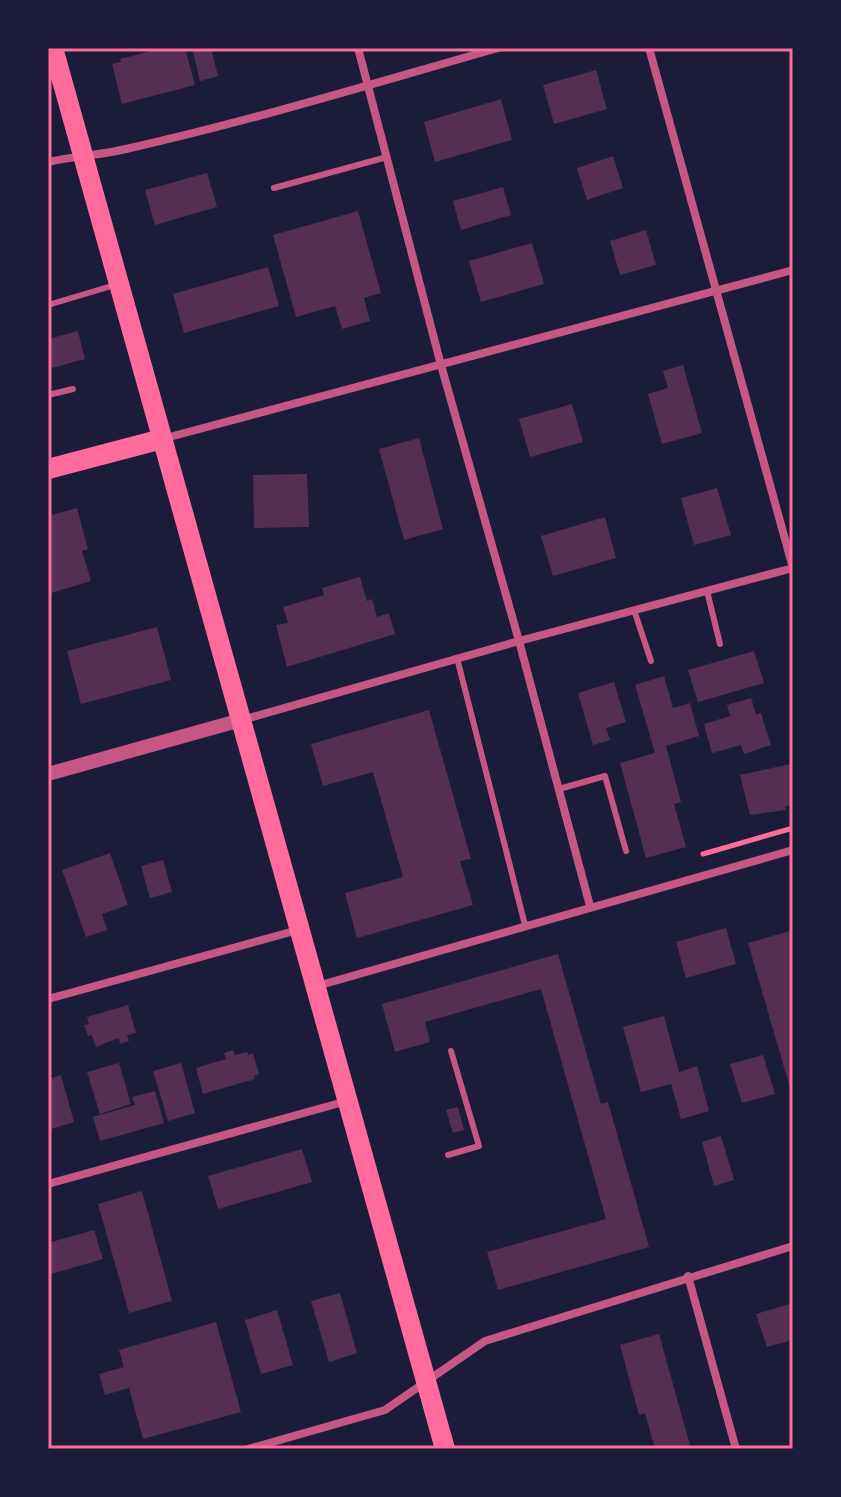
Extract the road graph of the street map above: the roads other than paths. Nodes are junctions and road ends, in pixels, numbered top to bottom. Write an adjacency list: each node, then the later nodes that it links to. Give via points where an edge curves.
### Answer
1 (53, 48): 6 (main road)
2 (358, 48): 5 (street)
3 (498, 48): 5 (street)
4 (649, 48): 12 (street)
5 (368, 85): 6 (street, via 123,150); 7 (street)
6 (82, 154): 8 (street); 11 (main road)
7 (387, 157): 9 (lane); 14 (street)
8 (48, 162)
9 (274, 188)
10 (793, 270): 12 (street)
11 (118, 284): 13 (lane); 17 (main road)
12 (716, 291): 14 (street); 19 (street)
13 (48, 305)
14 (441, 365): 17 (street); 22 (street)
15 (73, 389): 16 (lane)
16 (48, 395)
17 (162, 439): 18 (main road); 26 (main road)
18 (48, 469)
19 (793, 568): 20 (street)
20 (707, 591): 21 (street); 23 (lane)
21 (634, 610): 22 (street); 25 (lane)
22 (519, 641): 24 (street); 28 (street)
23 (720, 644)
24 (457, 658): 26 (street); 32 (lane)
25 (651, 661)
26 (241, 720): 27 (street); 33 (main road)
27 (48, 774)
28 (559, 789): 30 (lane, via 605,776); 31 (street)
29 (793, 850): 31 (street)
30 (626, 851)
31 (590, 906): 32 (street)
32 (525, 925): 34 (street)
33 (301, 929): 34 (main road); 35 (street)
34 (316, 986): 37 (main road)
35 (48, 999)
36 (451, 1051): 38 (lane, via 479,1146)
37 (348, 1101): 39 (street); 42 (main road)
38 (448, 1155)
39 (48, 1184)
40 (793, 1246): 41 (street)
41 (688, 1276): 42 (street, via 485,1341); 45 (street)
42 (427, 1382): 43 (street, via 385,1410); 44 (main road)
43 (248, 1449)
44 (445, 1449)
45 (736, 1449)

